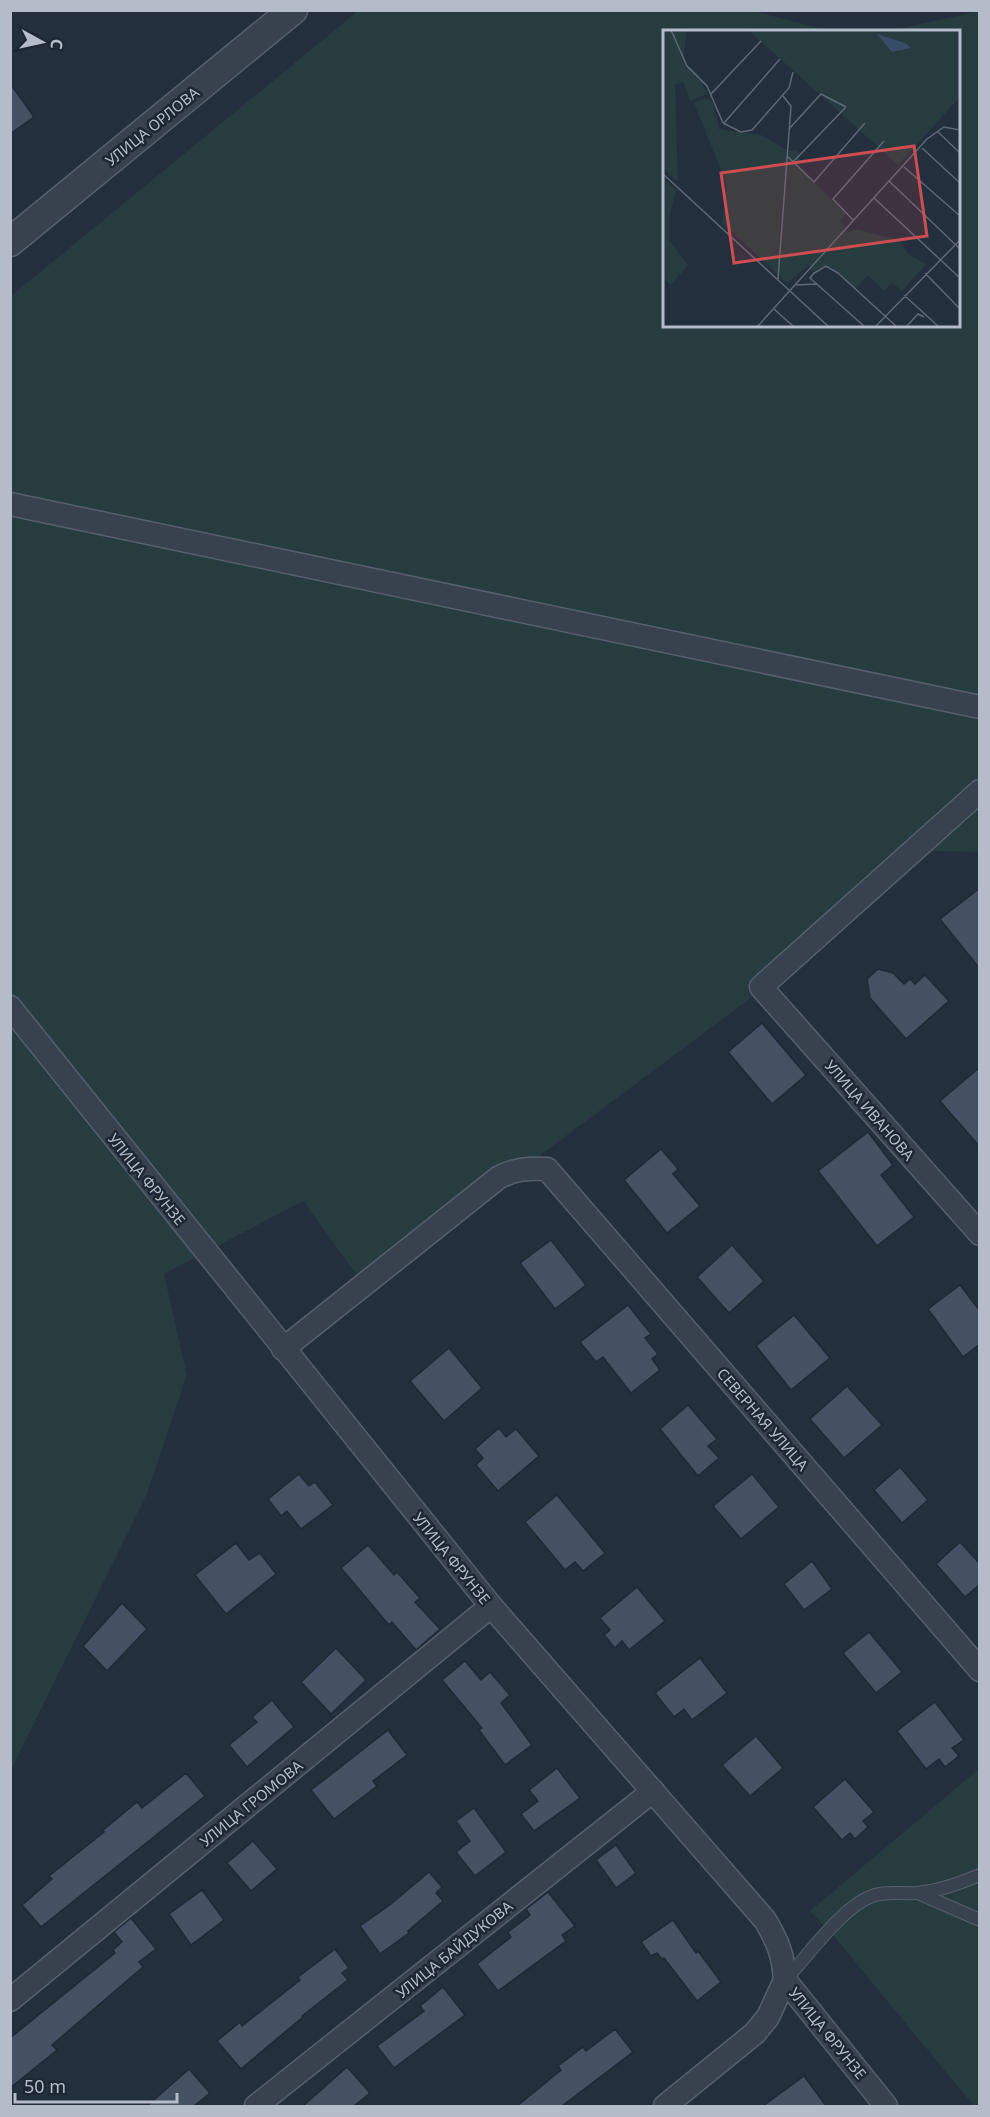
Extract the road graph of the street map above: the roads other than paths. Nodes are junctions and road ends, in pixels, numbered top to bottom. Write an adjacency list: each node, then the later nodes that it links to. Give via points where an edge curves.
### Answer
1 (293, 10): 2 (street, УЛИЦА ОРЛОВА)
2 (10, 242)
3 (10, 504): 4 (street)
4 (980, 707)
5 (980, 791): 7 (street, УЛИЦА ИВАНОВА, via 761,987)
6 (10, 1007): 8 (street, УЛИЦА ФРУНЗЕ)
7 (980, 1234)
8 (283, 1349): 9 (street, УЛИЦА ФРУНЗЕ); 10 (street, СЕВЕРНАЯ УЛИЦА, via 498,1178 512,1171 547,1169)
9 (491, 1606): 11 (street, УЛИЦА ФРУНЗЕ); 16 (street, УЛИЦА ГРОМОВА)
10 (980, 1670)
11 (653, 1791): 15 (street, УЛИЦА ФРУНЗЕ, via 765,1920 779,1944); 17 (street, УЛИЦА БАЙДУКОВА)
12 (980, 1875): 13 (lane)
13 (917, 1893): 14 (lane); 15 (lane, via 877,1894 859,1902)
14 (980, 1920)
15 (785, 1980): 18 (street, via 768,2017 755,2033); 19 (street, УЛИЦА ФРУНЗЕ)
16 (10, 2000)
17 (256, 2106)
18 (664, 2106)
19 (886, 2106)

